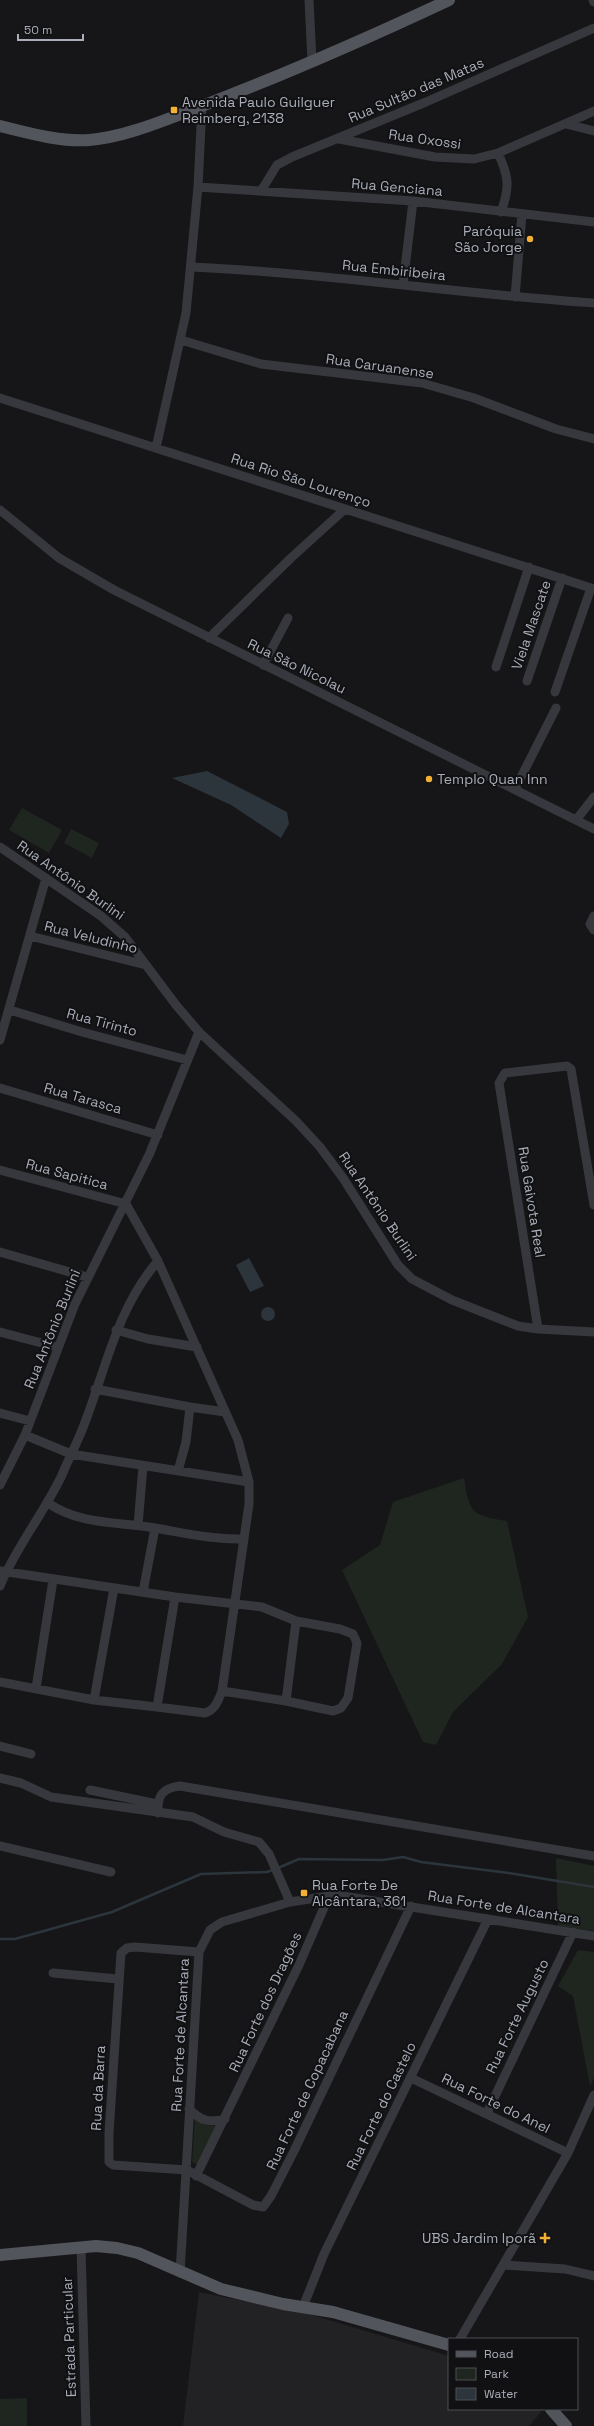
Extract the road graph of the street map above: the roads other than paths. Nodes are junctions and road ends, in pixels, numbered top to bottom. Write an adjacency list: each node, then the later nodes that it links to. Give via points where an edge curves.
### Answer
1 (309, 0): 4 (street)
2 (449, 0): 4 (main road)
3 (594, 28): 10 (street, Rua Sultão das Matas)
4 (312, 61): 5 (main road)
5 (202, 106): 8 (main road, via 146,126 91,140 70,140); 12 (street)
6 (594, 111): 7 (street, Rua Oxossi)
7 (566, 124): 9 (street); 11 (street, Rua Oxossi)
8 (0, 126)
9 (594, 131)
10 (339, 139): 11 (street, Rua Oxossi, via 456,160); 13 (street, Rua Sultão das Matas, via 277,165)
11 (498, 153): 15 (street, via 508,178)
12 (198, 187): 13 (street, Rua Genciana); 18 (street)
13 (261, 191): 14 (street, Rua Genciana)
14 (413, 201): 15 (street, Rua Genciana); 19 (street)
15 (501, 212): 16 (street, Rua Genciana)
16 (522, 214): 17 (street, Rua Genciana); 20 (street)
17 (594, 222)
18 (190, 267): 19 (street, Rua Embiribeira, via 268,270); 22 (street)
19 (403, 285): 20 (street, Rua Embiribeira)
20 (515, 297): 21 (street, Rua Embiribeira)
21 (594, 303)
22 (181, 340): 24 (street, Rua Caruanense, via 261,364 422,383 474,398 556,429); 25 (street)
23 (0, 398): 25 (street, Rua Rio São Lourenço)
24 (594, 439)
25 (156, 448): 26 (street, Rua Rio São Lourenço)
26 (345, 508): 28 (street, Rua Rio São Lourenço); 32 (street)
27 (0, 510): 32 (street, Rua São Nicolau, via 41,544 81,571)
28 (529, 567): 29 (street, Rua Rio São Lourenço); 34 (street)
29 (562, 578): 30 (street, Rua Rio São Lourenço); 35 (street, Viela Mascate)
30 (592, 588): 36 (street)
31 (288, 618): 33 (street)
32 (209, 638): 33 (street, Rua São Nicolau)
33 (263, 665): 38 (street, Rua São Nicolau)
34 (496, 667)
35 (527, 681)
36 (555, 692)
37 (556, 708): 38 (street)
38 (515, 789): 40 (street, Rua São Nicolau)
39 (594, 797): 40 (street)
40 (577, 820): 41 (street, Rua São Nicolau)
41 (594, 829)
42 (0, 847): 43 (street, Rua Antônio Burlini)
43 (46, 878): 46 (street); 47 (street, Rua Antônio Burlini, via 115,926)
44 (594, 916): 45 (street, via 590,924)
45 (594, 930)
46 (30, 936): 47 (street, Rua Veludinho); 48 (street)
47 (146, 965): 49 (street, Rua Antônio Burlini)
48 (10, 1010): 50 (street); 51 (street, Rua Tirinto)
49 (199, 1032): 51 (street, Rua Antônio Burlini); 60 (street, Rua Antônio Burlini, via 296,1121 320,1147 343,1178 398,1265 412,1279 494,1318)
50 (0, 1040)
51 (187, 1060): 53 (street, Rua Antônio Burlini)
52 (0, 1088): 53 (street, Rua Tarasca)
53 (158, 1135): 55 (street, Rua Antônio Burlini)
54 (0, 1170): 55 (street, Rua Sapitica)
55 (126, 1204): 58 (street); 59 (street, Rua Antônio Burlini)
56 (594, 1205): 60 (street, Rua Gaivota Real, via 571,1068 567,1066 505,1073 500,1079)
57 (0, 1252): 59 (street)
58 (158, 1261): 61 (street, via 145,1276); 65 (street)
59 (87, 1277): 64 (street, Rua Antônio Burlini)
60 (538, 1329): 63 (street, Rua Antônio Burlini)
61 (116, 1330): 65 (street, via 148,1339); 66 (street)
62 (0, 1332): 64 (street)
63 (594, 1332)
64 (57, 1347): 70 (street, Rua Antônio Burlini)
65 (197, 1347): 68 (street)
66 (95, 1390): 67 (street); 72 (street)
67 (190, 1407): 68 (street); 74 (street, via 186,1442)
68 (225, 1412): 75 (street, via 238,1440)
69 (0, 1413): 70 (street)
70 (30, 1420): 71 (street, Rua Antônio Burlini)
71 (25, 1435): 72 (street); 76 (street, Rua Antônio Burlini)
72 (71, 1454): 73 (street); 77 (street)
73 (143, 1466): 74 (street); 78 (street)
74 (178, 1471): 75 (street)
75 (249, 1482): 80 (street)
76 (0, 1485)
77 (48, 1504): 78 (street, via 73,1516); 81 (street)
78 (138, 1525): 79 (street)
79 (155, 1528): 80 (street, via 216,1539); 85 (street)
80 (244, 1539): 87 (street)
81 (3, 1571): 82 (street); 83 (street)
82 (53, 1580): 84 (street); 90 (street)
83 (0, 1586)
84 (114, 1588): 85 (street); 92 (street)
85 (144, 1592): 86 (street)
86 (175, 1597): 87 (street); 94 (street)
87 (235, 1605): 88 (street, via 262,1607); 91 (street)
88 (296, 1621): 93 (street); 93 (street, via 340,1629 353,1634 357,1643 348,1698 341,1708 333,1711)
89 (0, 1682): 90 (street)
90 (36, 1688): 92 (street)
91 (222, 1691): 93 (street); 94 (street, via 216,1706 205,1713)
92 (94, 1700): 94 (street)
93 (286, 1701)
94 (157, 1707)
95 (0, 1746): 96 (street)
96 (31, 1754)
97 (0, 1778): 99 (street, via 21,1783 51,1797)
98 (90, 1790): 99 (street)
99 (158, 1808): 101 (street, via 162,1792 168,1787 210,1790); 104 (street, via 193,1817 224,1832 259,1842 270,1854)
100 (0, 1846): 102 (street)
101 (594, 1856)
102 (112, 1872)
103 (329, 1896): 104 (street, Rua Forte de Alcantara); 105 (street, Rua Forte de Alcantara); 116 (street, Rua Forte dos Dragões)
104 (290, 1902): 109 (street, Rua Forte de Alcantara, via 222,1922 210,1930)
105 (411, 1906): 106 (street, Rua Forte de Alcantara); 119 (street, Rua Forte de Copacabana, via 266,2206 260,2208 253,2205)
106 (488, 1919): 107 (street, Rua Forte de Alcantara); 112 (street, Rua Forte do Castelo)
107 (573, 1932): 108 (street, Rua Forte de Alcantara); 115 (street, Rua Forte Augusto)
108 (594, 1936)
109 (199, 1952): 111 (street, Rua da Barra, via 127,1948 121,1953); 114 (street, Rua Forte de Alcantara)
110 (53, 1973): 111 (street)
111 (118, 1979): 118 (street, Rua da Barra, via 109,2162 113,2165)
112 (411, 2078): 115 (street, Rua Forte do Anel); 125 (street, Rua Forte do Castelo, via 324,2254)
113 (594, 2095): 117 (street)
114 (189, 2109): 116 (street, via 203,2120 213,2122); 118 (street, Rua Forte de Alcantara)
115 (486, 2113): 117 (street, Rua Forte do Anel)
116 (225, 2119): 119 (street, Rua Forte dos Dragões)
117 (568, 2153): 122 (street)
118 (187, 2170): 119 (street, Rua Forte de Copacabana); 123 (street, Rua Forte de Alcantara)
119 (196, 2176)
120 (81, 2247): 121 (main road); 123 (main road, via 117,2248 138,2253); 130 (street, Estrada Particular)
121 (0, 2255)
122 (503, 2265): 124 (street, via 565,2268); 126 (street)
123 (180, 2273): 125 (main road, via 222,2289)
124 (594, 2276)
125 (303, 2307): 127 (main road, via 362,2319)
126 (461, 2338)
127 (448, 2345)
128 (552, 2410): 129 (main road)
129 (560, 2424)
130 (86, 2426)

